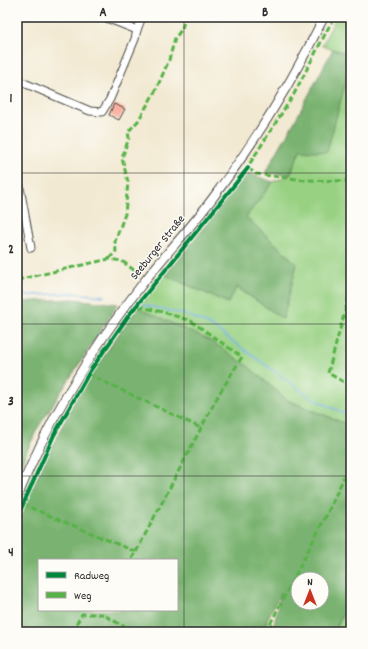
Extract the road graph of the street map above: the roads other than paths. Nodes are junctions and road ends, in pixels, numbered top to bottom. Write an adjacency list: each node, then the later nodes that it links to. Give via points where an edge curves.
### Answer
1 (104, 17): 4 (lane)
2 (142, 17): 4 (lane)
3 (324, 17): 8 (main road, Seeburger Straße, via 300,65 250,148 215,196 123,309 79,374 48,431)
4 (137, 30): 5 (lane, via 110,99 102,112 90,111)
5 (17, 80)
6 (17, 171): 7 (lane)
7 (31, 248)
8 (17, 498)

